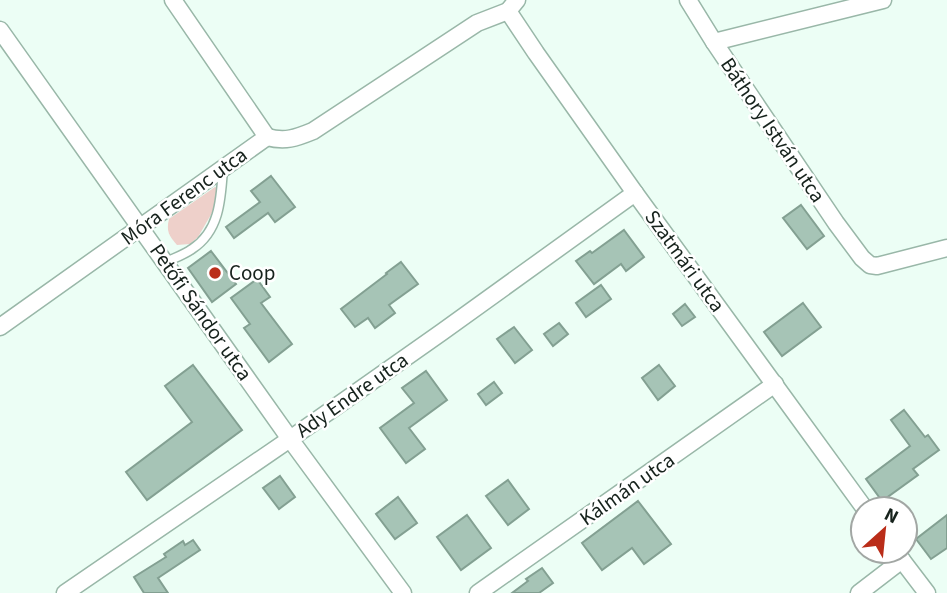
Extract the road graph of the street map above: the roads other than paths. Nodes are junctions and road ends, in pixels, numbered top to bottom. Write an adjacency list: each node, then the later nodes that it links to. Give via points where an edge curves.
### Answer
1 (173, 0): 7 (street)
2 (688, 0): 6 (street, Báthory István utca)
3 (883, 0): 6 (street)
4 (512, 5): 7 (street, Móra Ferenc utca, via 477,23 313,131 297,138); 9 (street, Szatmári utca, via 536,53)
5 (0, 30): 10 (street, Petőfi Sándor utca)
6 (714, 42): 11 (street, Báthory István utca, via 862,258 877,266)
7 (267, 137): 8 (street, Móra Ferenc utca)
8 (223, 168): 10 (street, Móra Ferenc utca); 12 (lane, via 220,206 204,239)
9 (635, 192): 14 (street, Szatmári utca); 15 (street, Ady Endre utca)
10 (140, 226): 12 (street, Petőfi Sándor utca); 13 (street, Móra Ferenc utca)
11 (947, 248)
12 (166, 262): 15 (street, Petőfi Sándor utca)
13 (0, 327)
14 (775, 384): 16 (street, Szatmári utca); 21 (street, Kálmán utca)
15 (290, 439): 19 (street, Ady Endre utca); 20 (street, Petőfi Sándor utca)
16 (855, 495)
17 (889, 565): 22 (street)
18 (905, 565): 23 (street)
19 (65, 593)
20 (403, 593)
21 (478, 593)
22 (859, 593)
23 (927, 593)

